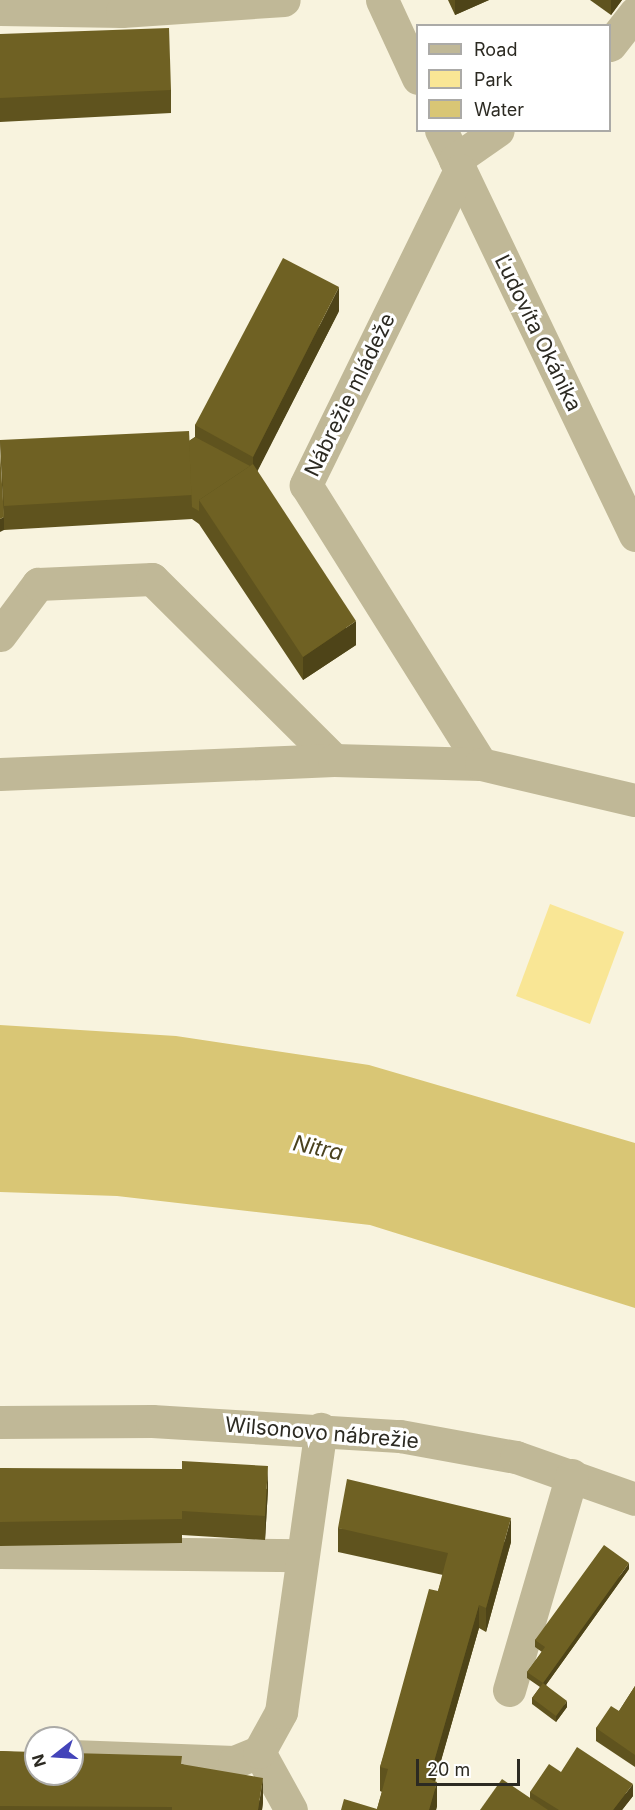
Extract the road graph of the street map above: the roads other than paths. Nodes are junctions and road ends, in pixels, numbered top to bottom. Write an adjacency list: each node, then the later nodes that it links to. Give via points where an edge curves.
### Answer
1 (284, 0): 3 (street, via 122,11)
2 (382, 0): 6 (street)
3 (0, 9)
4 (635, 13): 5 (street)
5 (611, 43)
6 (416, 76)
7 (442, 132): 9 (street, Ľudovíta Okánika)
8 (496, 132): 9 (street)
9 (458, 165): 10 (street, Ľudovíta Okánika); 13 (street, Nábrežie mládeže, via 306,484)
10 (635, 535)
11 (0, 635): 12 (street, via 38,584 152,579)
12 (334, 760): 13 (street); 14 (street)
13 (481, 764): 15 (street)
14 (0, 774)
15 (635, 800)
16 (0, 1422): 17 (street, Wilsonovo nábrežie, via 152,1421)
17 (321, 1429): 18 (street, Wilsonovo nábrežie, via 516,1457); 21 (street)
18 (572, 1475): 19 (street, Wilsonovo nábrežie); 22 (street)
19 (635, 1499)
20 (0, 1552): 21 (street)
21 (302, 1555): 23 (street, via 281,1712)
22 (509, 1690)
23 (259, 1752): 24 (street, via 234,1761); 25 (street)
24 (84, 1756)
25 (291, 1810)

